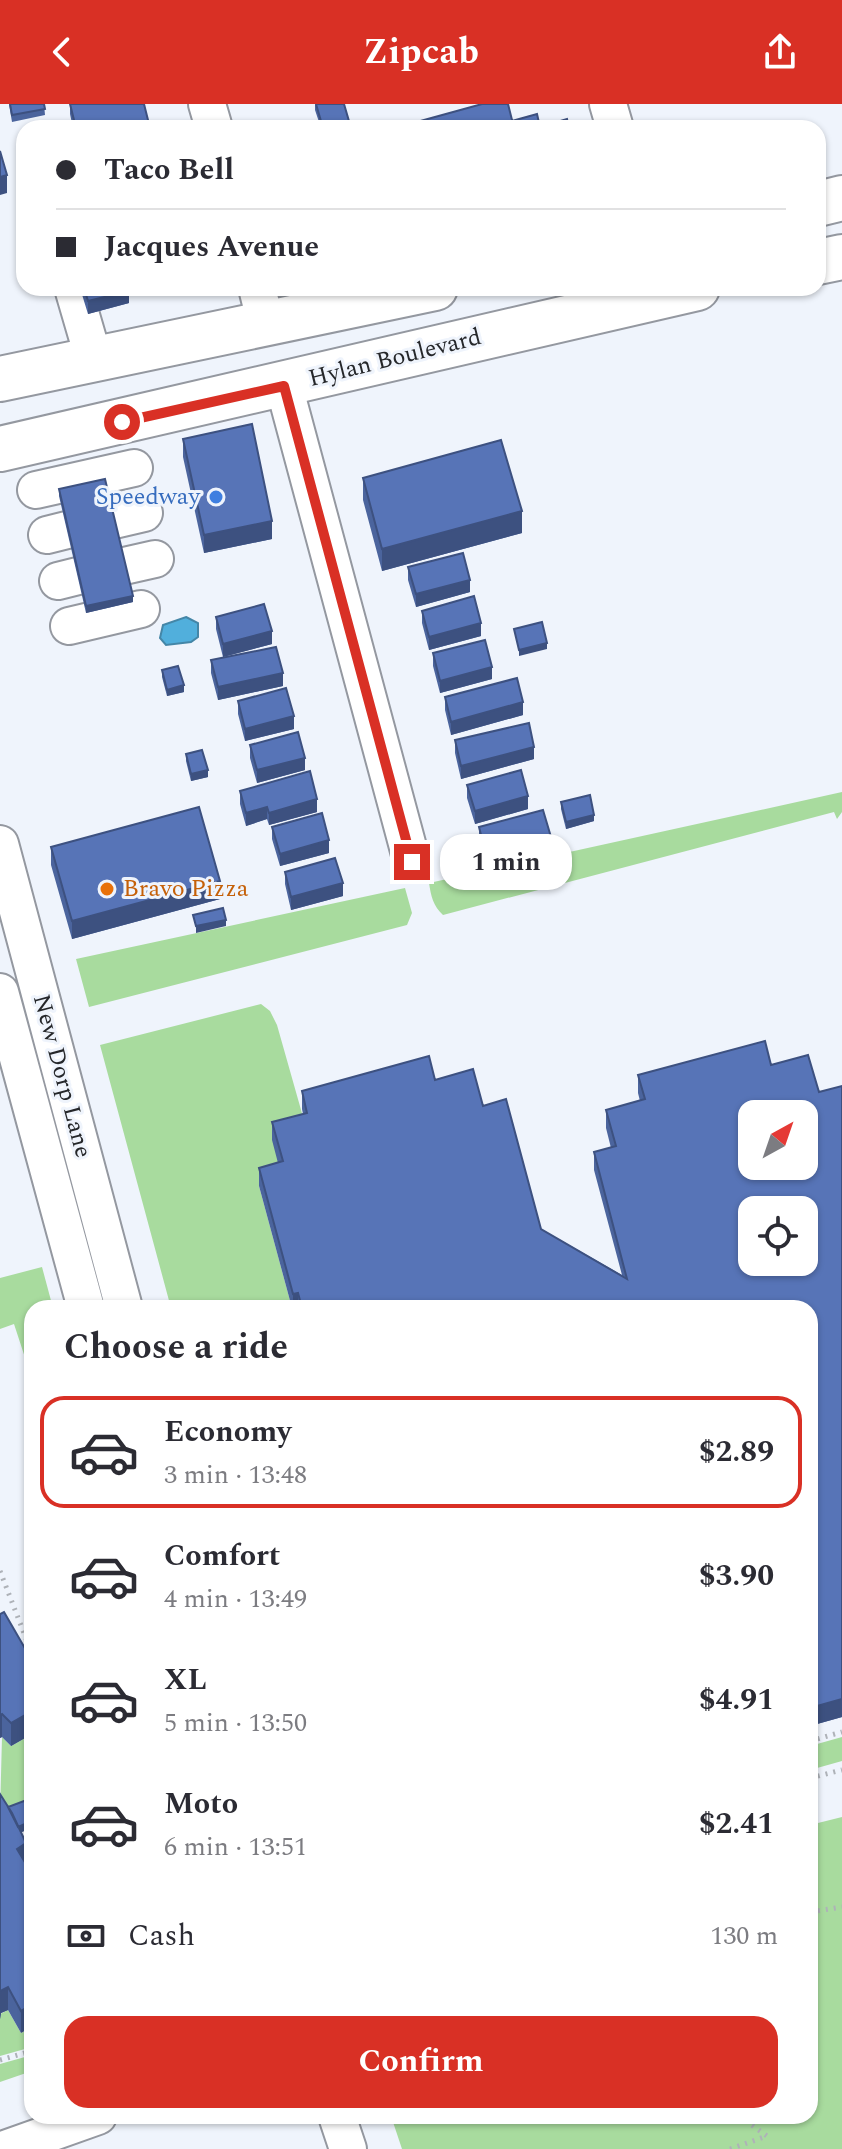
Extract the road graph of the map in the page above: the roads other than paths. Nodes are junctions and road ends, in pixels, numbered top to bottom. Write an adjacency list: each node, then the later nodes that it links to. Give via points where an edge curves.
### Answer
1 (75, 296): 5 (street)
2 (358, 296): 4 (main road)
3 (661, 296): 7 (main road, Hylan Boulevard)
4 (261, 306): 5 (main road)
5 (94, 360): 6 (main road)
6 (0, 379)
7 (284, 386): 8 (main road, Hylan Boulevard); 14 (street)
8 (0, 449)
9 (134, 468): 10 (street)
10 (36, 490)
11 (141, 609): 12 (street)
12 (69, 626)
13 (0, 844): 17 (street, New Dorp Lane)
14 (412, 862)
15 (0, 992): 16 (street, New Dorp Lane)
16 (84, 1300)
17 (122, 1300)
18 (75, 2124): 20 (street)
19 (340, 2124): 21 (street)
20 (5, 2149)
21 (348, 2149)

